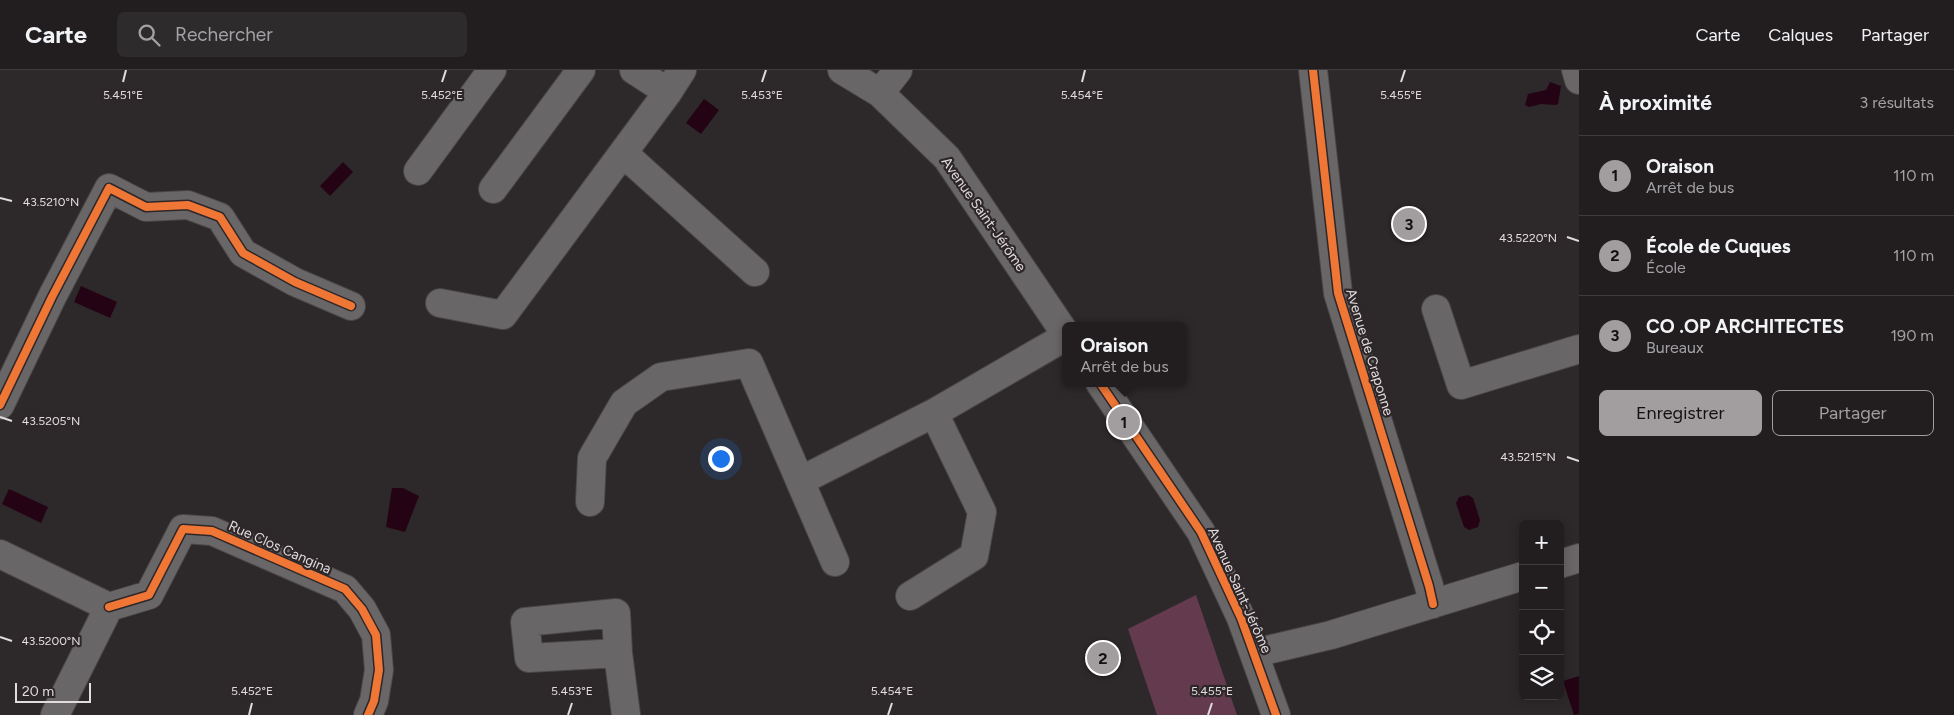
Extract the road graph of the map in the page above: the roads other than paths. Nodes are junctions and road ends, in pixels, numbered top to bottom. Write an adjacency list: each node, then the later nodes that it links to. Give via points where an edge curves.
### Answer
1 (492, 70): 12 (street)
2 (581, 70): 13 (street)
3 (634, 70): 9 (street)
4 (842, 70): 10 (street, Avenue Saint-Jérôme)
5 (898, 70): 10 (street)
6 (1313, 70): 32 (street, Avenue de Craponne, via 1338,293)
7 (1576, 70): 8 (street)
8 (1579, 80)
9 (675, 81): 11 (street)
10 (880, 93): 18 (street, Avenue Saint-Jérôme, via 947,158)
11 (623, 153): 14 (street); 15 (street, via 503,315)
12 (418, 171)
13 (493, 189)
14 (756, 272)
15 (440, 303)
16 (351, 306): 22 (street, via 295,282 243,253 220,217 188,205 146,207 109,188)
17 (1436, 309): 20 (street, via 1461,385)
18 (1062, 329)
19 (1062, 339): 23 (street)
20 (1579, 349)
21 (1102, 387): 34 (street, Avenue Saint-Jérôme, via 1201,532)
22 (0, 405)
23 (934, 413): 24 (street); 31 (street, via 982,512 974,556)
24 (800, 481): 25 (street, via 749,363 661,377 624,403 592,458); 28 (street)
25 (590, 502)
26 (0, 554): 33 (street)
27 (1579, 558): 29 (street)
28 (835, 562)
29 (1564, 563)
30 (1519, 577): 32 (street)
31 (910, 596)
32 (1433, 604): 34 (street, via 1331,635)
33 (108, 607): 36 (street); 37 (street, Rue Clos Cangina, via 149,595 183,529 212,531 345,589 362,609 376,634 379,670 374,701)
34 (1255, 652): 39 (street, Avenue Saint-Jérôme)
35 (618, 653): 38 (street)
36 (55, 715)
37 (368, 715)
38 (626, 715)
39 (1276, 715)

